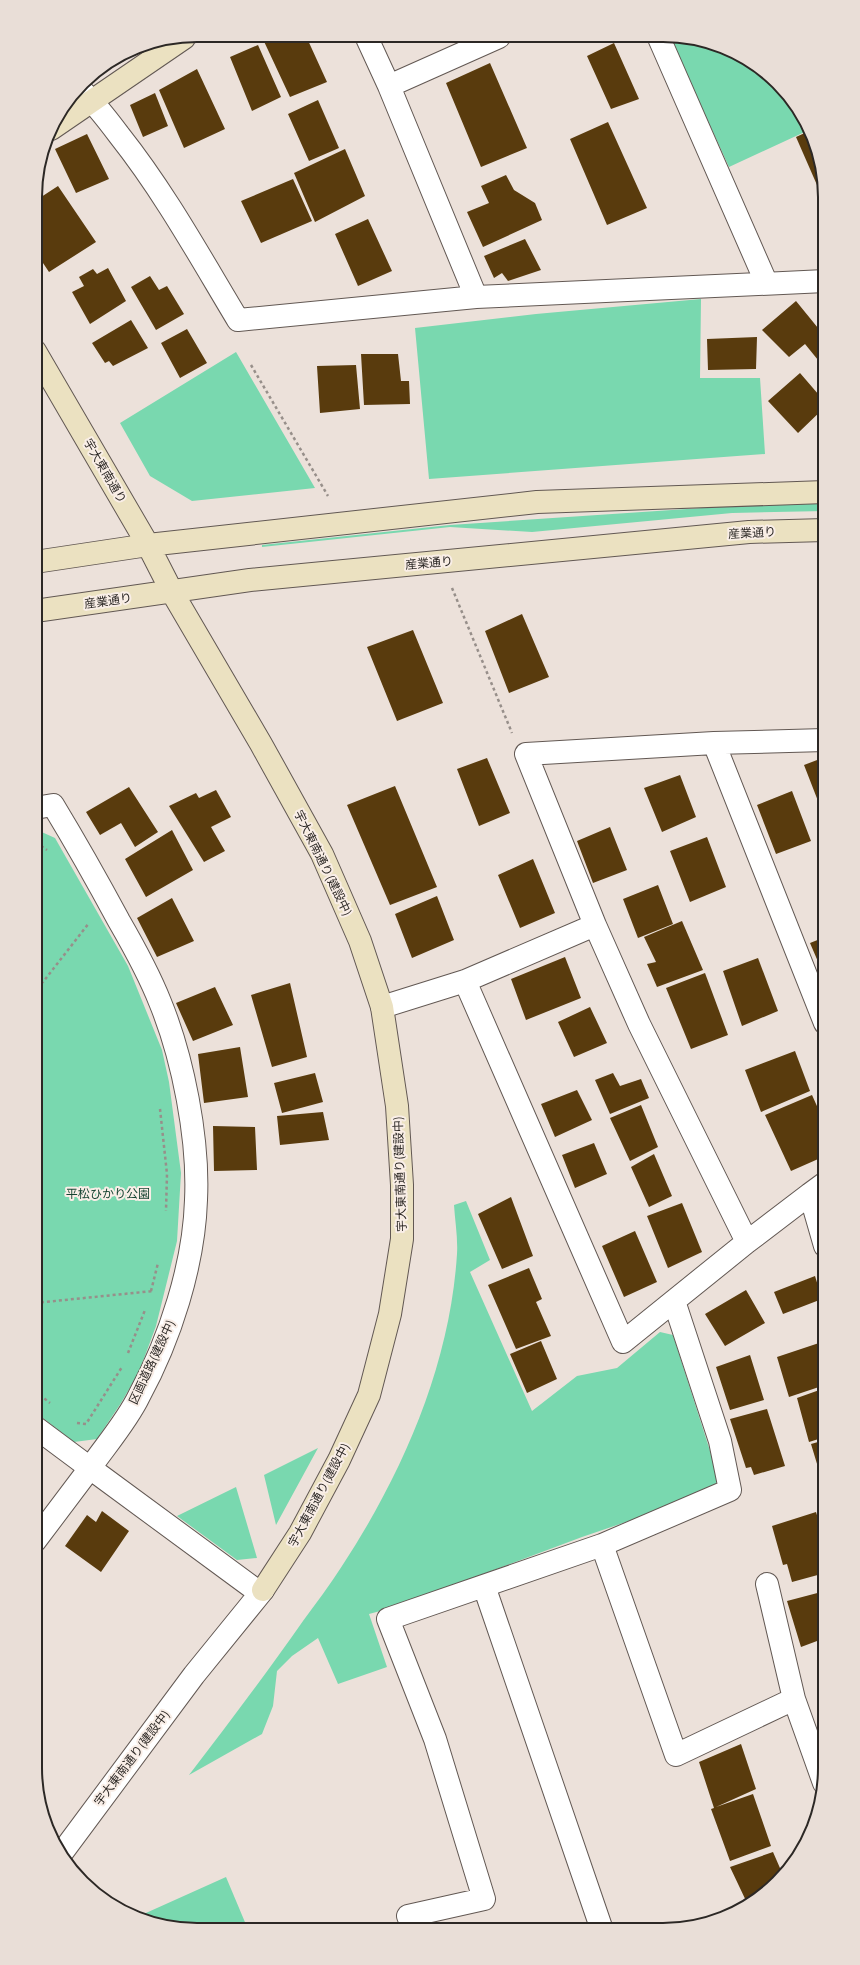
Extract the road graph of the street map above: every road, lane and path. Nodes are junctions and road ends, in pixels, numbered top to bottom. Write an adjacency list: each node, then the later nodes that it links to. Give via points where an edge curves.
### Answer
1 (369, 42): 5 (street)
2 (489, 42): 5 (street)
3 (661, 42): 9 (street)
4 (174, 44): 6 (street)
5 (390, 86): 10 (street)
6 (86, 94): 7 (street); 10 (street, via 170,205 238,320)
7 (67, 113)
8 (818, 281): 9 (street)
9 (766, 282): 10 (street)
10 (476, 297)
11 (42, 363): 16 (street, 宇大東南通り)
12 (251, 365): 14 (path)
13 (818, 492): 16 (street, via 538,502)
14 (328, 496)
15 (818, 530): 19 (street, 産業通り, via 741,533 250,580)
16 (148, 545): 17 (street); 19 (street, 宇大東南通り)
17 (42, 561)
18 (450, 582): 23 (path, via 509,728)
19 (172, 592): 20 (street, 産業通り); 32 (street, 宇大東南通り(建設中), via 322,854 360,941)
20 (42, 610)
21 (818, 740): 22 (street)
22 (714, 742): 23 (street); 31 (street)
23 (526, 754): 28 (street)
24 (42, 807): 27 (street, 区画道路(建設中), via 53,805)
25 (42, 847): 26 (path)
26 (50, 852)
27 (112, 907): 30 (path, via 92,919); 40 (street, 区画道路(建設中), via 160,1002 180,1063 195,1154 196,1200 191,1247)
28 (595, 925): 29 (street); 36 (street, via 639,1024)
29 (465, 981): 32 (street); 41 (street, via 623,1342)
30 (42, 982)
31 (818, 1005)
32 (382, 1007): 55 (street, 宇大東南通り(建設中), via 397,1106 402,1185 402,1239 390,1314 368,1395 340,1460 300,1533)
33 (160, 1107): 35 (path, via 167,1174)
34 (817, 1189): 36 (street)
35 (166, 1219)
36 (746, 1242): 41 (street)
37 (159, 1262): 38 (path)
38 (151, 1291): 39 (path); 40 (path); 42 (path)
39 (150, 1296)
40 (178, 1299): 50 (street, 区画道路(建設中), via 171,1328 139,1398)
41 (674, 1301): 52 (street, via 720,1441 730,1490)
42 (42, 1302)
43 (146, 1309): 44 (path)
44 (127, 1356)
45 (124, 1363): 48 (path, via 86,1424 78,1424)
46 (42, 1396): 47 (path)
47 (53, 1405)
48 (71, 1419)
49 (42, 1432): 50 (street)
50 (90, 1468): 51 (street, 区画道路(建設中)); 55 (street, via 253,1588)
51 (42, 1532)
52 (602, 1545): 54 (street); 56 (street, via 676,1755)
53 (767, 1584): 56 (street)
54 (484, 1586): 59 (street, via 388,1619 435,1739 484,1899 408,1916); 60 (street)
55 (263, 1590): 58 (street, 宇大東南通り(建設中), via 194,1675)
56 (794, 1699): 57 (street)
57 (818, 1766)
58 (65, 1849)
59 (411, 1923)
60 (600, 1923)

